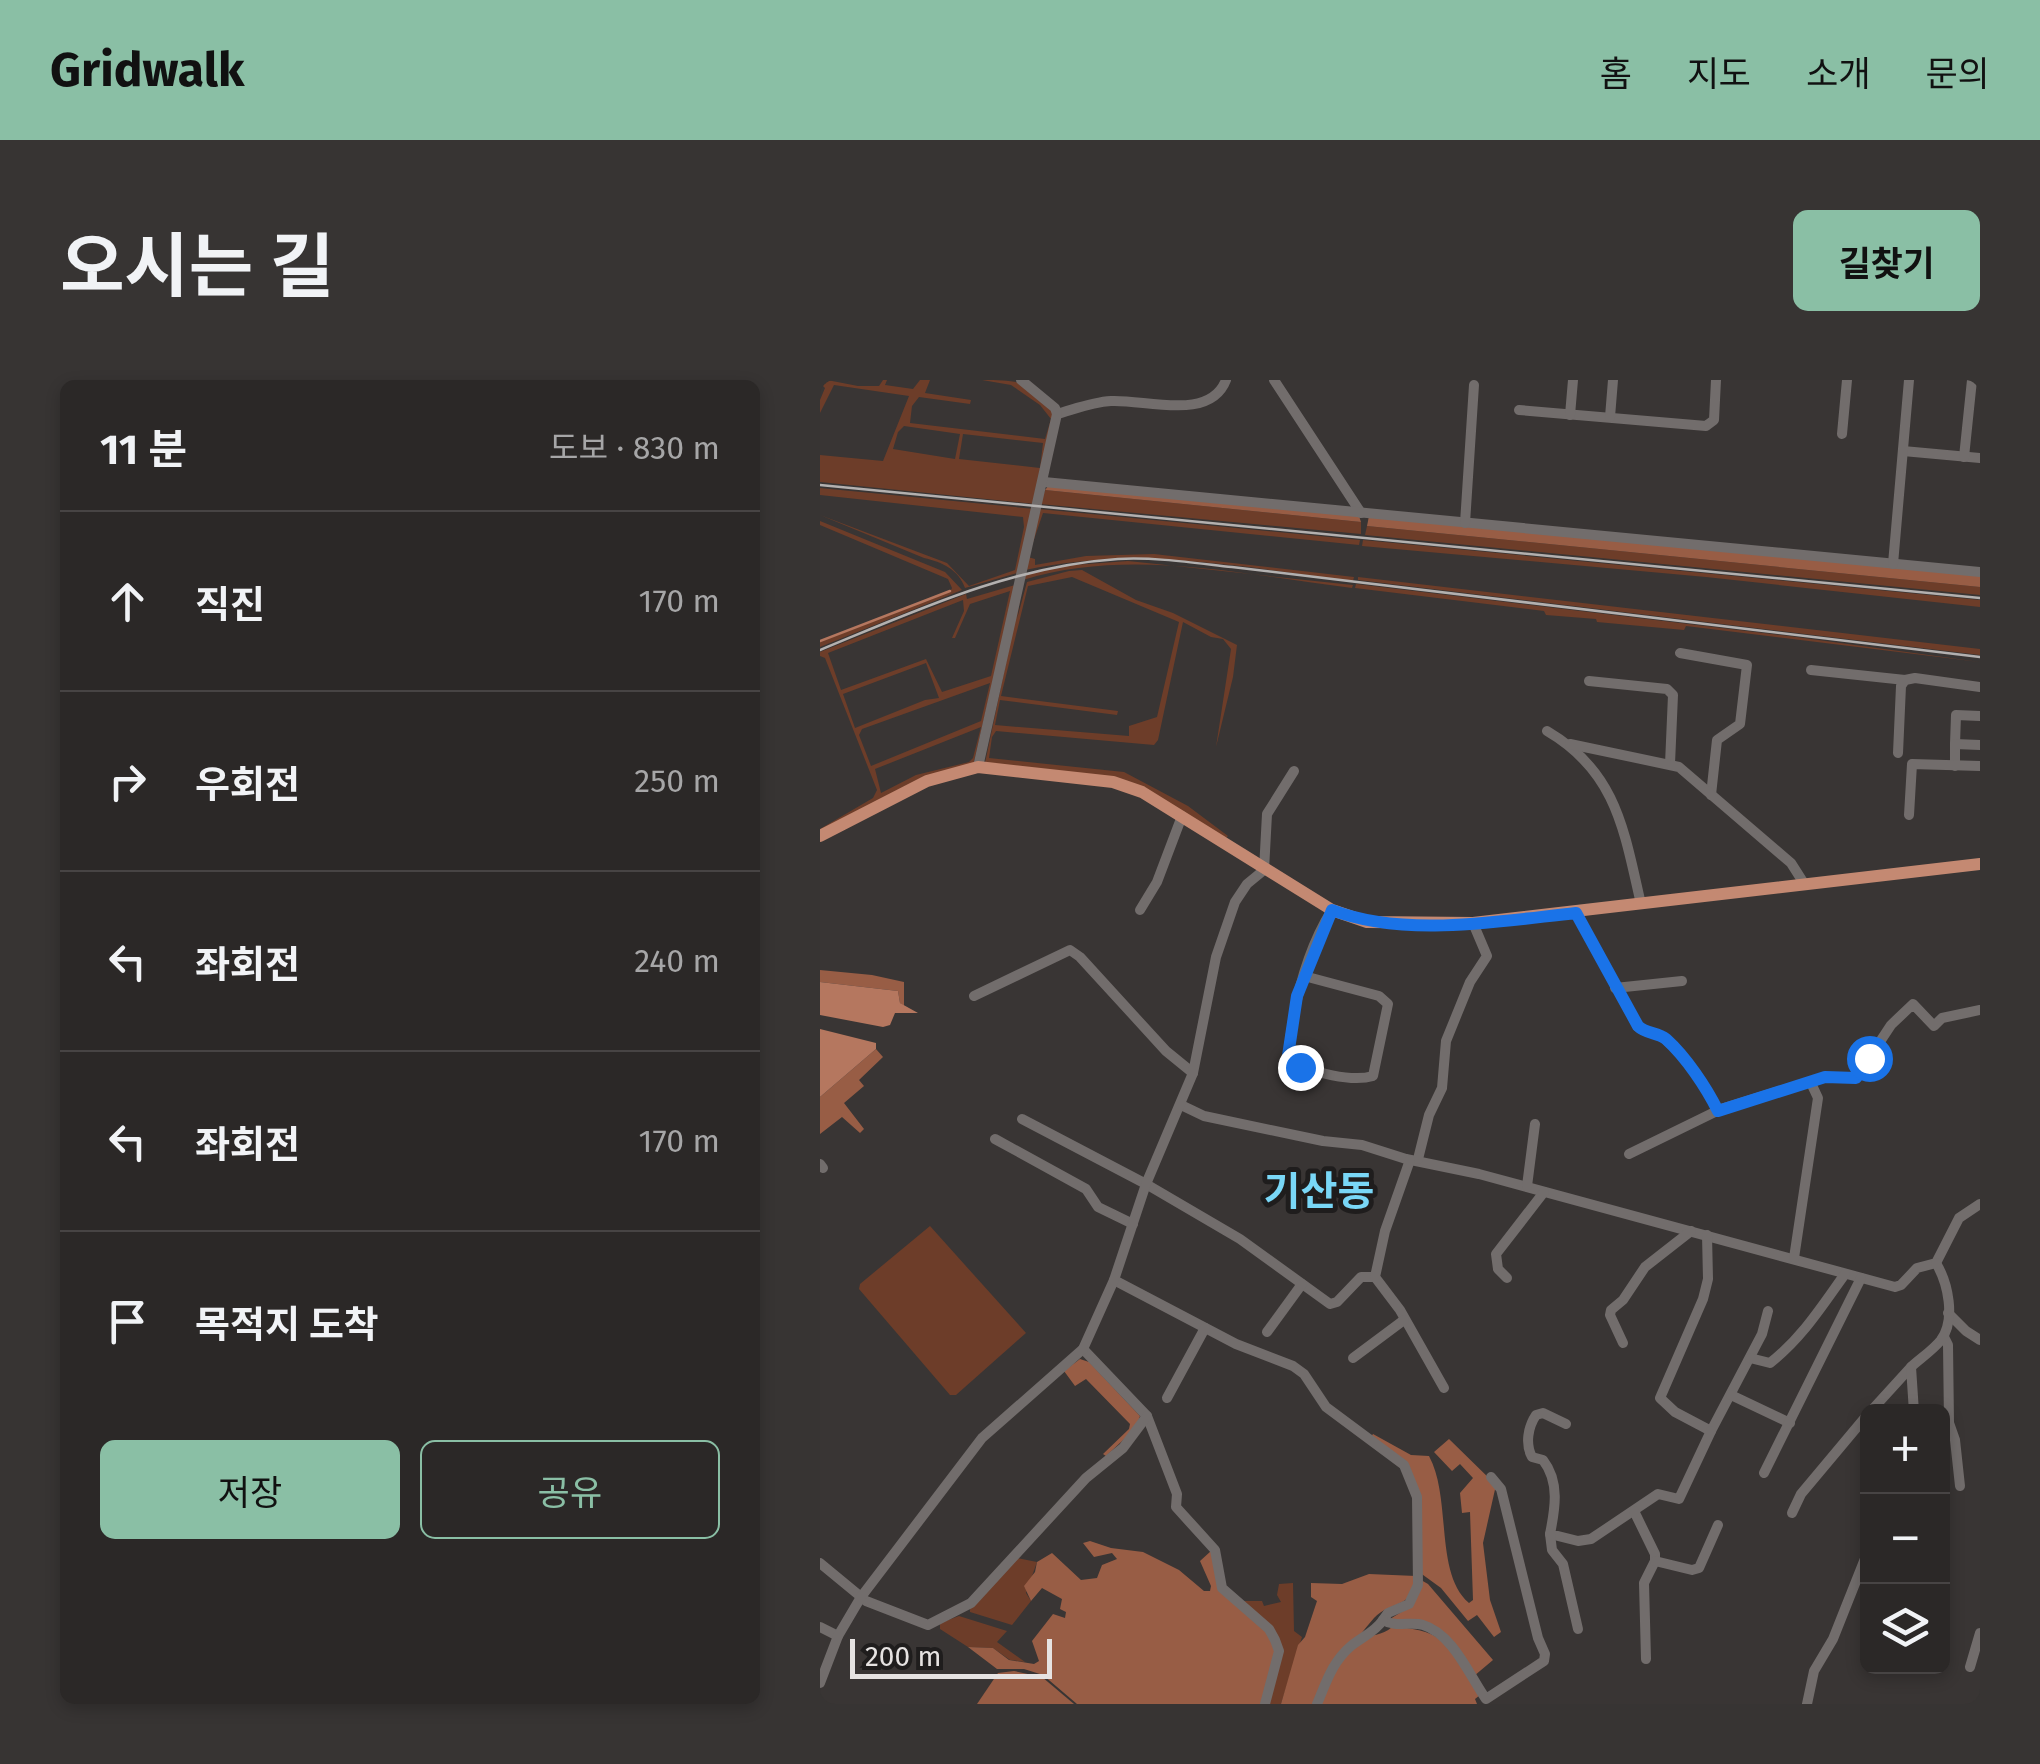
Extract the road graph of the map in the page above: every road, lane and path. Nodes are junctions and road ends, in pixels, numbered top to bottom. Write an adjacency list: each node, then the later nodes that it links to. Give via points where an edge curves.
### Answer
1 (1021, 380): 12 (street)
2 (1226, 380): 12 (street, via 1206,401 1104,401)
3 (1274, 380): 20 (street)
4 (1573, 380): 13 (street)
5 (1613, 380): 14 (street)
6 (1716, 380): 14 (street, via 1714,420 1706,426)
7 (1847, 380): 15 (street)
8 (1909, 380): 16 (street)
9 (1972, 380): 17 (street)
10 (1474, 385): 21 (street)
11 (1519, 410): 13 (street)
12 (1057, 414): 19 (street)
13 (1570, 415): 14 (street)
14 (1610, 417)
15 (1842, 434)
16 (1903, 451): 17 (street); 22 (street)
17 (1964, 457): 18 (street)
18 (1980, 458)
19 (1044, 482): 20 (street); 38 (street)
20 (1362, 513): 21 (street)
21 (1465, 522): 22 (street)
22 (1893, 564): 23 (street)
23 (1980, 572)
24 (1680, 653): 40 (street, via 1747,665 1740,724 1718,740)
25 (1811, 670): 26 (street)
26 (1905, 680): 28 (street); 34 (street)
27 (1589, 681): 35 (street, via 1673,695)
28 (1980, 687)
29 (1980, 716): 32 (street, via 1956,715)
30 (1547, 731): 31 (street)
31 (1570, 744): 35 (street); 47 (street, via 1613,798)
32 (1955, 744): 33 (street); 36 (street)
33 (1980, 745)
34 (1898, 753)
35 (1670, 764): 40 (street)
36 (1955, 766): 37 (street); 41 (street, via 1912,764)
37 (1980, 766)
38 (978, 768): 42 (main road, via 1128,785); 43 (main road, via 927,781)
39 (1294, 770): 45 (street, via 1267,814)
40 (1712, 794): 46 (street, via 1791,863)
41 (1909, 814)
42 (1182, 816): 45 (main road); 48 (street)
43 (820, 836)
44 (1980, 864): 46 (main road)
45 (1264, 870): 49 (main road); 57 (street, via 1235,902 1216,957)
46 (1804, 885): 47 (main road)
47 (1641, 904): 50 (main road)
48 (1140, 910)
49 (1332, 910): 51 (main road, via 1368,922); 52 (street)
50 (1576, 913): 51 (main road); 54 (street)
51 (1473, 923): 65 (street, via 1488,956 1446,1041 1442,1088)
52 (1304, 976): 52 (street, via 1380,996 1388,1004 1373,1076 1291,1064 1290,1036)
53 (1682, 980): 54 (street)
54 (1615, 988): 60 (street, via 1638,1026 1665,1038)
55 (974, 996): 57 (street, via 1070,950)
56 (1980, 1010): 58 (street, via 1934,1026 1913,1004 1891,1024 1856,1078)
57 (1193, 1073): 59 (street)
58 (1812, 1083): 60 (street); 73 (street, via 1818,1098)
59 (1182, 1105): 65 (street, via 1204,1116); 66 (street)
60 (1718, 1111): 64 (street)
61 (1022, 1119): 66 (street)
62 (1534, 1124): 67 (street)
63 (995, 1139): 70 (street, via 1086,1189 1098,1207)
64 (1629, 1154)
65 (1414, 1160): 67 (street); 76 (street, via 1385,1231)
66 (1146, 1184): 70 (street); 80 (street)
67 (1527, 1186): 68 (street)
68 (1544, 1192): 71 (street); 77 (street, via 1496,1254)
69 (1978, 1209): 74 (street, via 1960,1218)
70 (1133, 1224): 79 (street)
71 (1691, 1231): 72 (street); 88 (street, via 1645,1268 1612,1310)
72 (1707, 1235): 73 (street); 102 (street, via 1704,1300 1660,1398)
73 (1794, 1258): 75 (street)
74 (1936, 1263): 78 (street, via 1895,1287); 82 (street, via 1948,1290)
75 (1845, 1274): 78 (street); 91 (street, via 1797,1340 1770,1362)
76 (1375, 1277): 80 (street, via 1360,1277 1330,1304); 83 (street)
77 (1507, 1278)
78 (1861, 1278): 99 (street)
79 (1114, 1280): 84 (street); 89 (street)
80 (1302, 1284): 85 (street)
81 (1768, 1311): 91 (street)
82 (1948, 1312): 86 (street); 87 (street)
83 (1404, 1320): 90 (street); 93 (street)
84 (1204, 1328): 95 (street); 114 (street, via 1293,1366 1326,1408 1404,1465 1417,1496 1418,1585 1408,1604)
85 (1267, 1332)
86 (1944, 1337): 92 (street); 105 (street)
87 (1980, 1340)
88 (1624, 1343)
89 (1083, 1349): 98 (street); 113 (street, via 982,1438)
90 (1353, 1358)
91 (1750, 1358): 94 (street)
92 (1911, 1367): 96 (street); 97 (street)
93 (1444, 1388)
94 (1732, 1395): 99 (street); 102 (street)
95 (1167, 1398)
96 (1877, 1404)
97 (1913, 1404)
98 (1146, 1416): 113 (street, via 1123,1448 960,1611 928,1624); 122 (street, via 1177,1494 1176,1507 1214,1550 1222,1588 1275,1640)
99 (1790, 1423): 103 (street)
100 (1566, 1424): 109 (street, via 1536,1415 1528,1437 1527,1449 1547,1464 1554,1485)
101 (1860, 1424): 107 (street)
102 (1710, 1431): 106 (street, via 1680,1499 1658,1494)
103 (1764, 1473)
104 (1491, 1477): 114 (street, via 1501,1488 1544,1661 1486,1699 1445,1638 1420,1624)
105 (1960, 1486)
106 (1634, 1512): 109 (street, via 1591,1540); 110 (street)
107 (1792, 1513)
108 (1718, 1525): 110 (street, via 1699,1568)
109 (1550, 1534): 116 (street)
110 (1655, 1561): 119 (street, via 1644,1583)
111 (820, 1563): 113 (street)
112 (1860, 1572): 124 (street, via 1814,1671)
113 (862, 1596): 118 (street)
114 (1384, 1620): 123 (street, via 1338,1660)
115 (820, 1627): 118 (street)
116 (1578, 1629)
117 (1980, 1633): 120 (street)
118 (838, 1636): 121 (street)
119 (1646, 1659)
120 (1970, 1667)
121 (820, 1683)
122 (1265, 1704)
123 (1316, 1704)
124 (1808, 1704)

